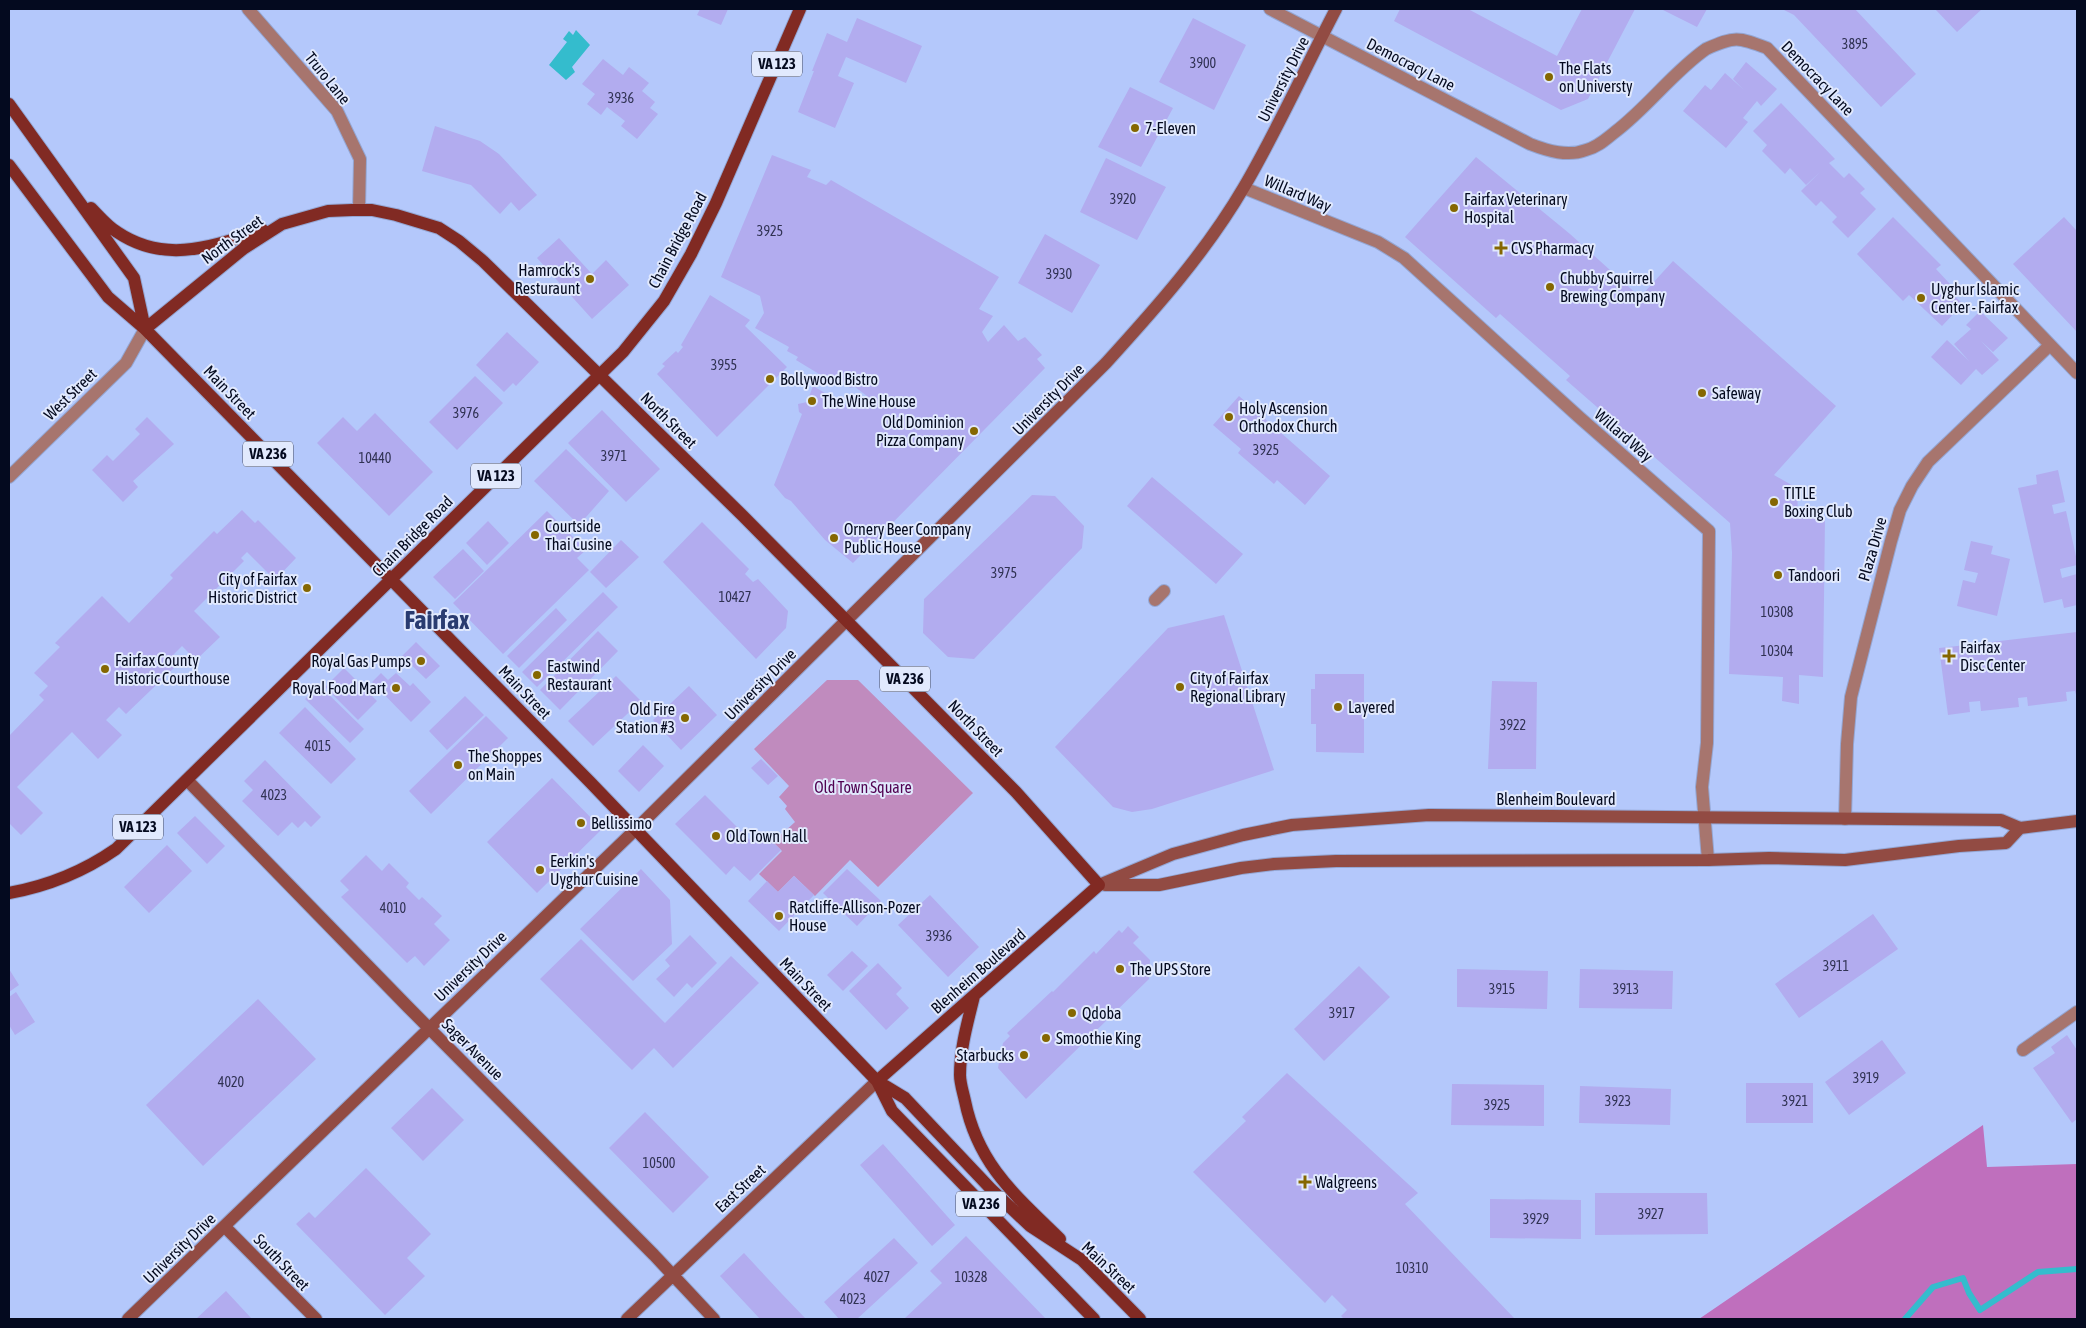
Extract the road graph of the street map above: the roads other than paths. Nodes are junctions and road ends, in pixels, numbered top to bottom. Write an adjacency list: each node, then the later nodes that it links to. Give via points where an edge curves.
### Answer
1 (248, 9): 10 (street, Truro Lane, via 337,111 360,159)
2 (800, 9): 15 (main road, Chain Bridge Road / VA 123, via 716,203 687,261 650,320)
3 (1270, 9): 5 (street, Democracy Lane)
4 (1336, 9): 5 (street, University Drive)
5 (1322, 37): 9 (street, University Drive); 13 (street, Democracy Lane, via 1530,144 1562,153 1597,146 1626,124 1706,48 1742,38 1767,48)
6 (9, 104): 8 (main road)
7 (9, 165): 12 (main road, Main Street / VA 236, via 108,297)
8 (69, 187): 11 (main road, via 116,232 133,241 169,250 209,247); 12 (main road, via 134,278)
9 (1244, 188): 18 (street, University Drive, via 1194,260 1106,363); 20 (street, Willard Way, via 1378,242 1404,258 1709,531 1707,743 1702,787)
10 (359, 210): 11 (main road, North Street, via 328,212); 15 (main road, North Street, via 396,215 439,228 459,240)
11 (282, 224): 12 (main road, North Street, via 243,248)
12 (146, 329): 16 (street, West Street, via 126,363); 17 (main road, Main Street / VA 236)
13 (2050, 345): 14 (street, Democracy Lane); 21 (street, Plaza Drive, via 1928,462 1900,510 1851,697 1846,744)
14 (2077, 373)
15 (599, 374): 17 (main road, Chain Bridge Road / VA 123); 18 (main road, North Street / VA 236)
16 (9, 477)
17 (392, 578): 19 (main road, Chain Bridge Road / VA 123); 24 (main road, Main Street / VA 236)
18 (847, 620): 24 (street, University Drive); 26 (main road, North Street / VA 236, via 1016,792)
19 (187, 780): 27 (main road, Chain Bridge Road / VA 123, via 116,849 92,866 52,883); 30 (street, Sager Avenue)
20 (1706, 818): 21 (street, Blenheim Boulevard); 25 (street, Willard Way); 26 (street, Blenheim Boulevard, via 1429,815 1292,825 1244,834 1173,854)
21 (1846, 819): 23 (street, Blenheim Boulevard, via 2001,820)
22 (2077, 821): 23 (street, Blenheim Boulevard)
23 (2020, 828): 25 (street, via 2006,843 1845,860)
24 (636, 829): 30 (street, University Drive); 32 (main road, Main Street / VA 236)
25 (1708, 860): 26 (street, via 1336,861 1242,868 1159,885)
26 (1100, 885): 28 (main road, Blenheim Boulevard)
27 (9, 893)
28 (974, 996): 32 (main road, Blenheim Boulevard); 34 (main road, VA 236, via 960,1076 968,1118 982,1153 1005,1185)
29 (2077, 1012): 31 (street)
30 (429, 1028): 33 (street, University Drive); 35 (street, Sager Avenue)
31 (2023, 1050)
32 (877, 1081): 34 (main road, Main Street, via 905,1098 1030,1226); 35 (street, East Street); 40 (main road, Main Street / VA 236, via 892,1110)
33 (225, 1227): 36 (street, University Drive); 37 (street, South Street)
34 (1082, 1260): 41 (main road, Main Street / VA 236)
35 (673, 1274): 38 (street, East Street); 39 (street, Sager Avenue)
36 (128, 1319)
37 (316, 1319)
38 (627, 1319)
39 (714, 1319)
40 (1094, 1319)
41 (1140, 1319)

